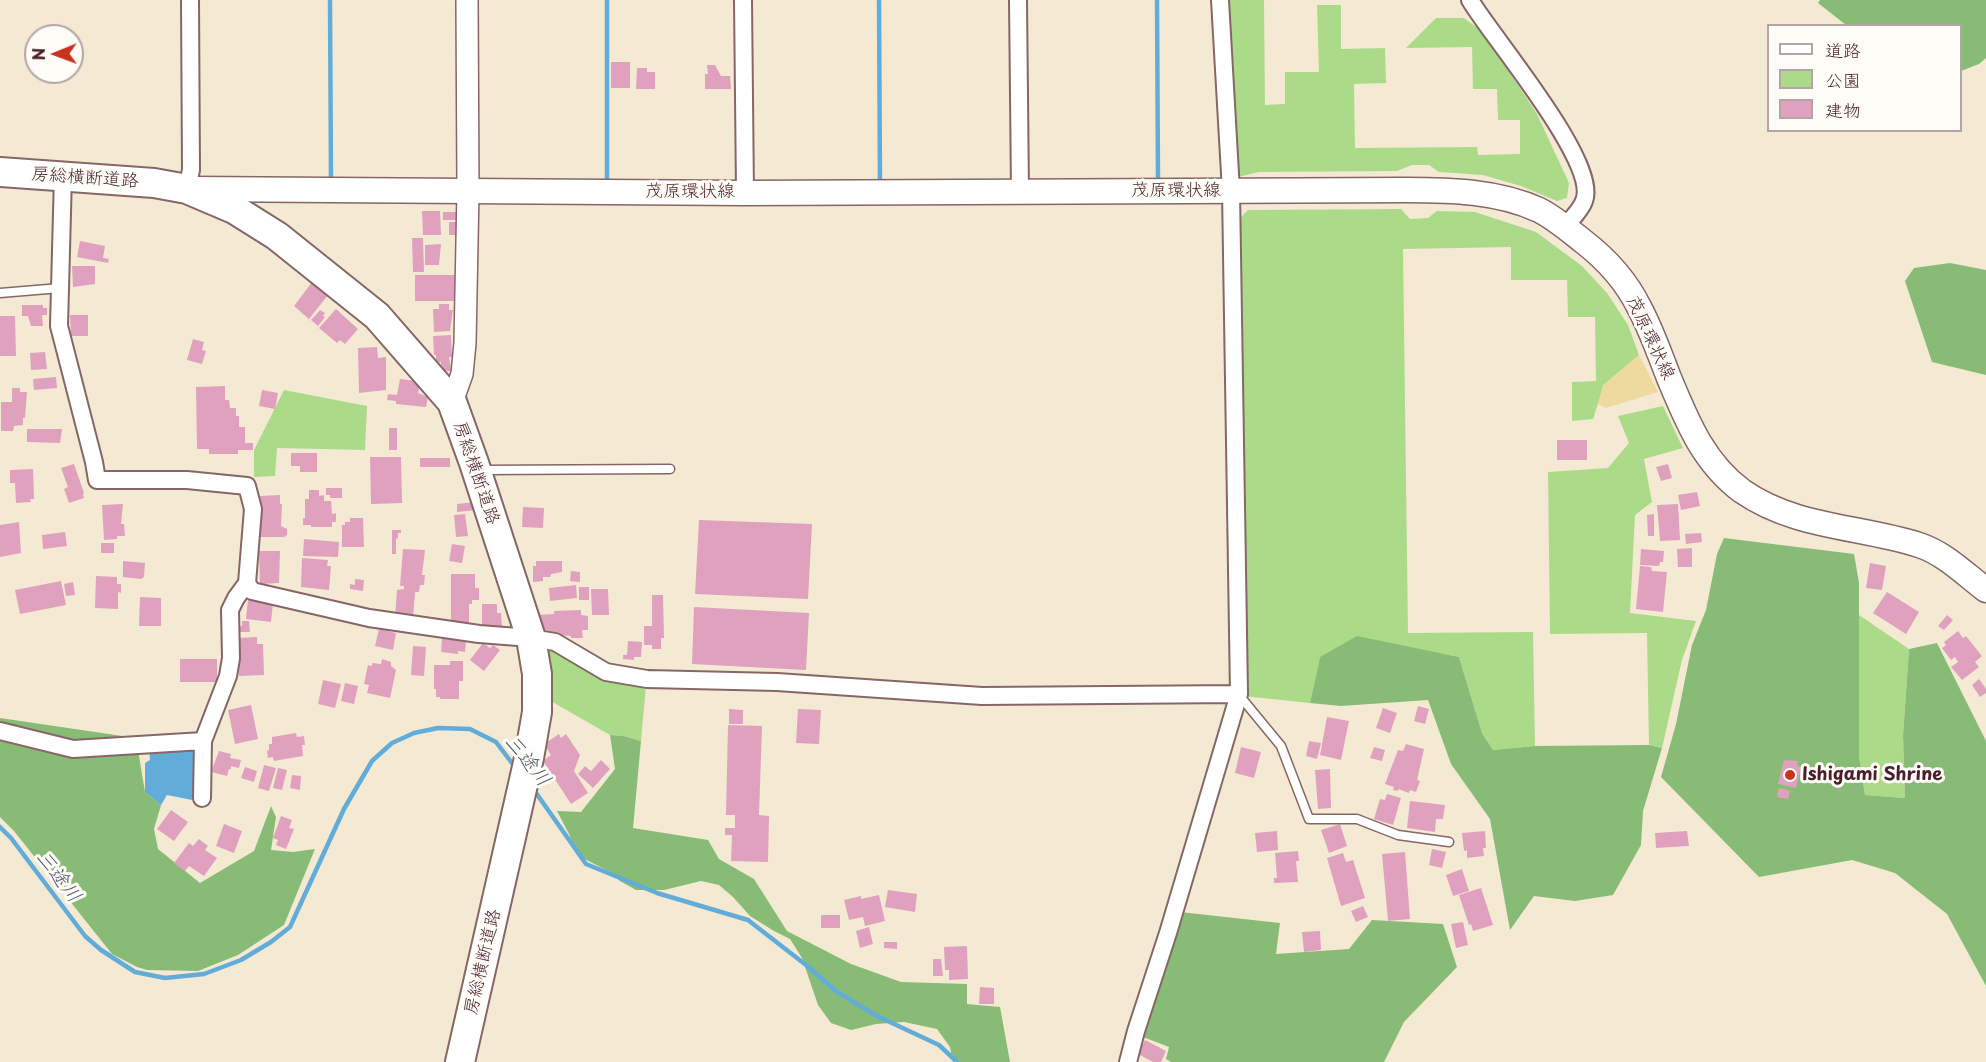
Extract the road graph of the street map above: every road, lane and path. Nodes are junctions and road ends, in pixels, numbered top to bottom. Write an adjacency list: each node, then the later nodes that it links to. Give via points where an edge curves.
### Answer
1 (190, 0): 9 (street, via 191,170)
2 (467, 0): 10 (street)
3 (743, 0): 13 (street)
4 (1018, 0): 11 (street)
5 (1220, 0): 12 (street)
6 (1470, 0): 14 (street, via 1560,130 1585,182 1585,200)
7 (0, 172): 8 (highway, 房総横断道路)
8 (63, 175): 9 (highway, 房総横断道路); 15 (street)
9 (187, 189): 10 (main road, 茂原環状線); 17 (highway, 房総横断道路, via 234,209 277,237 369,309)
10 (468, 191): 13 (main road, 茂原環状線); 17 (street, via 465,344 462,374)
11 (1020, 191): 12 (main road, 茂原環状線); 13 (main road, 茂原環状線)
12 (1231, 191): 14 (main road, 茂原環状線, via 1456,190 1539,210); 23 (street)
13 (745, 193)
14 (1565, 227): 21 (main road, 茂原環状線, via 1595,251 1623,282 1639,307 1698,443 1732,483 1766,506 1805,521 1920,545 1936,552)
15 (60, 288): 16 (lane); 20 (street, via 59,326 97,480 186,480 247,486 253,509)
16 (0, 293)
17 (452, 402): 19 (highway, 房総横断道路)
18 (670, 469): 19 (lane)
19 (477, 470): 22 (highway, 房総横断道路)
20 (247, 583): 22 (street, via 252,591 369,618); 25 (street, via 230,610 228,676)
21 (1986, 590)
22 (531, 638): 23 (street, via 555,642 606,672 647,679 777,682 982,696); 28 (highway, 房総横断道路, via 537,674 537,712 530,758)
23 (1239, 694): 27 (lane, via 1281,746 1309,819 1358,819 1398,835); 29 (street)
24 (0, 731): 25 (street, via 73,749)
25 (203, 741): 26 (street)
26 (202, 798)
27 (1449, 842)
28 (460, 1062)
29 (1128, 1062)

